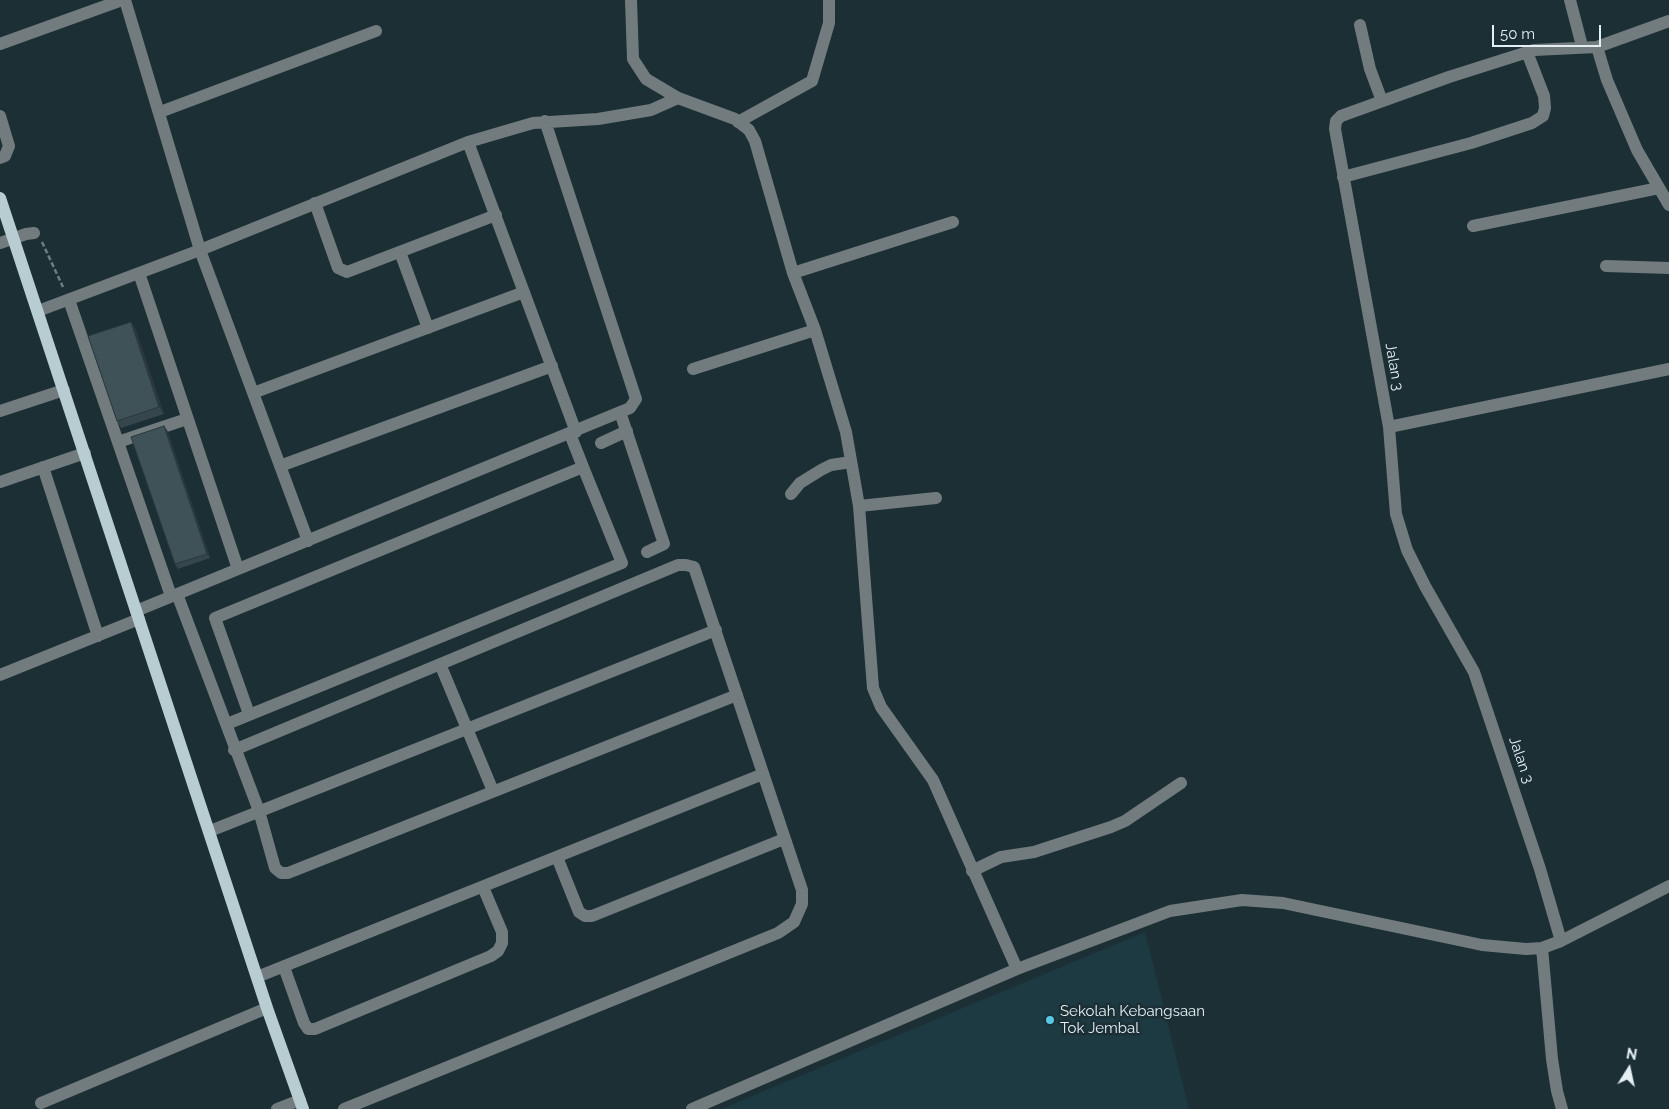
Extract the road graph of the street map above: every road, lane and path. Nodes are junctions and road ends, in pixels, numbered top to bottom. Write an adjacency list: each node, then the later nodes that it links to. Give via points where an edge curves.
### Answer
1 (124, 0): 8 (street); 14 (street)
2 (631, 0): 12 (street, via 633,59 646,78)
3 (829, 0): 17 (street, via 829,23 812,81)
4 (1570, 0): 9 (street)
5 (1669, 21): 10 (street, Jalan 3)
6 (1360, 25): 13 (street, via 1370,69)
7 (376, 30): 14 (street)
8 (0, 44)
9 (1582, 46): 10 (street, Jalan 3); 11 (street, Jalan 3)
10 (1597, 47): 21 (street, via 1607,80 1637,150)
11 (1527, 52): 13 (street, Jalan 3); 20 (street, via 1544,96 1543,116 1532,123 1470,143)
12 (678, 98): 16 (street, via 651,110); 17 (street)
13 (1382, 101): 20 (street, Jalan 3, via 1341,116 1336,121)
14 (160, 112): 31 (street)
15 (0, 116): 19 (street, via 9,146)
16 (545, 121): 18 (street); 48 (street, via 636,399 630,408)
17 (738, 122): 36 (street, via 749,130 755,141)
18 (468, 142): 23 (street); 25 (street)
19 (0, 158)
20 (1343, 177): 50 (street, Jalan 3)
21 (1659, 188): 24 (street); 27 (street)
22 (0, 198): 29 (main road)
23 (315, 203): 31 (street); 32 (street, via 338,268 347,272)
24 (1669, 205)
25 (496, 215): 32 (street); 37 (street)
26 (953, 222): 36 (street)
27 (1473, 226)
28 (34, 233): 29 (street); 38 (path, via 40,238)
29 (13, 239): 30 (street); 39 (main road)
30 (0, 243)
31 (200, 250): 35 (street); 46 (street)
32 (400, 252): 40 (street)
33 (1606, 266): 34 (street)
34 (1669, 268)
35 (139, 273): 38 (street); 49 (street)
36 (793, 273): 41 (street)
37 (524, 292): 40 (street); 42 (street)
38 (69, 300): 39 (street); 53 (street)
39 (38, 310): 45 (main road)
40 (428, 328): 46 (street)
41 (815, 330): 43 (street); 56 (street, via 846,432)
42 (552, 366): 52 (street); 57 (street)
43 (693, 369)
44 (1669, 369): 50 (street)
45 (64, 390): 47 (street); 55 (main road)
46 (253, 393): 57 (street)
47 (0, 411)
48 (620, 412): 51 (street); 52 (street)
49 (187, 419): 53 (street); 66 (street)
50 (1389, 427): 88 (street, Jalan 3, via 1396,514 1407,550 1474,672)
51 (626, 431): 54 (street); 65 (street, via 664,544)
52 (573, 433): 59 (street); 64 (street)
53 (118, 442): 67 (street)
54 (601, 443)
55 (85, 453): 58 (street); 68 (main road)
56 (851, 462): 61 (street, via 820,470 800,483); 63 (street)
57 (280, 466): 64 (street)
58 (43, 467): 60 (street); 70 (street)
59 (583, 468): 74 (street, via 215,618); 74 (street, via 622,563)
60 (0, 482)
61 (791, 494)
62 (936, 498): 63 (street)
63 (859, 506): 85 (street, via 873,688 881,706 933,780)
64 (308, 541): 66 (street)
65 (647, 552)
66 (238, 569): 67 (street)
67 (174, 595): 68 (street); 75 (street)
68 (138, 615): 70 (street); 82 (main road)
69 (716, 630): 71 (street, via 694,567 678,565); 73 (street); 76 (street)
70 (98, 636): 72 (street)
71 (440, 664): 76 (street); 77 (street)
72 (0, 675)
73 (737, 695): 78 (street); 80 (street)
74 (250, 714): 75 (street)
75 (227, 724): 77 (street)
76 (466, 729): 80 (street); 81 (street)
77 (234, 750): 81 (street)
78 (763, 774): 83 (street); 84 (street)
79 (1181, 783): 85 (street, via 1111,827 1034,852 1001,857)
80 (492, 791): 81 (street, via 281,873 275,868)
81 (259, 812): 82 (street)
82 (210, 832): 92 (main road)
83 (784, 839): 84 (street, via 592,916 579,912); 97 (street, via 802,890 802,904 794,922 778,933)
84 (557, 857): 87 (street)
85 (972, 871): 91 (street)
86 (1669, 886): 88 (street)
87 (483, 887): 90 (street); 90 (street, via 502,932 498,951 314,1029 308,1029 304,1023)
88 (1561, 941): 89 (street)
89 (1542, 948): 91 (street, via 1507,948 1284,904 1242,900 1170,911); 99 (street, via 1552,1059)
90 (284, 966): 92 (street)
91 (1017, 970): 98 (street)
92 (257, 977): 93 (main road)
93 (267, 1008): 94 (street); 95 (main road)
94 (41, 1103)
95 (302, 1105): 96 (street)
96 (277, 1109)
97 (344, 1109)
98 (692, 1109)
99 (1562, 1109)

